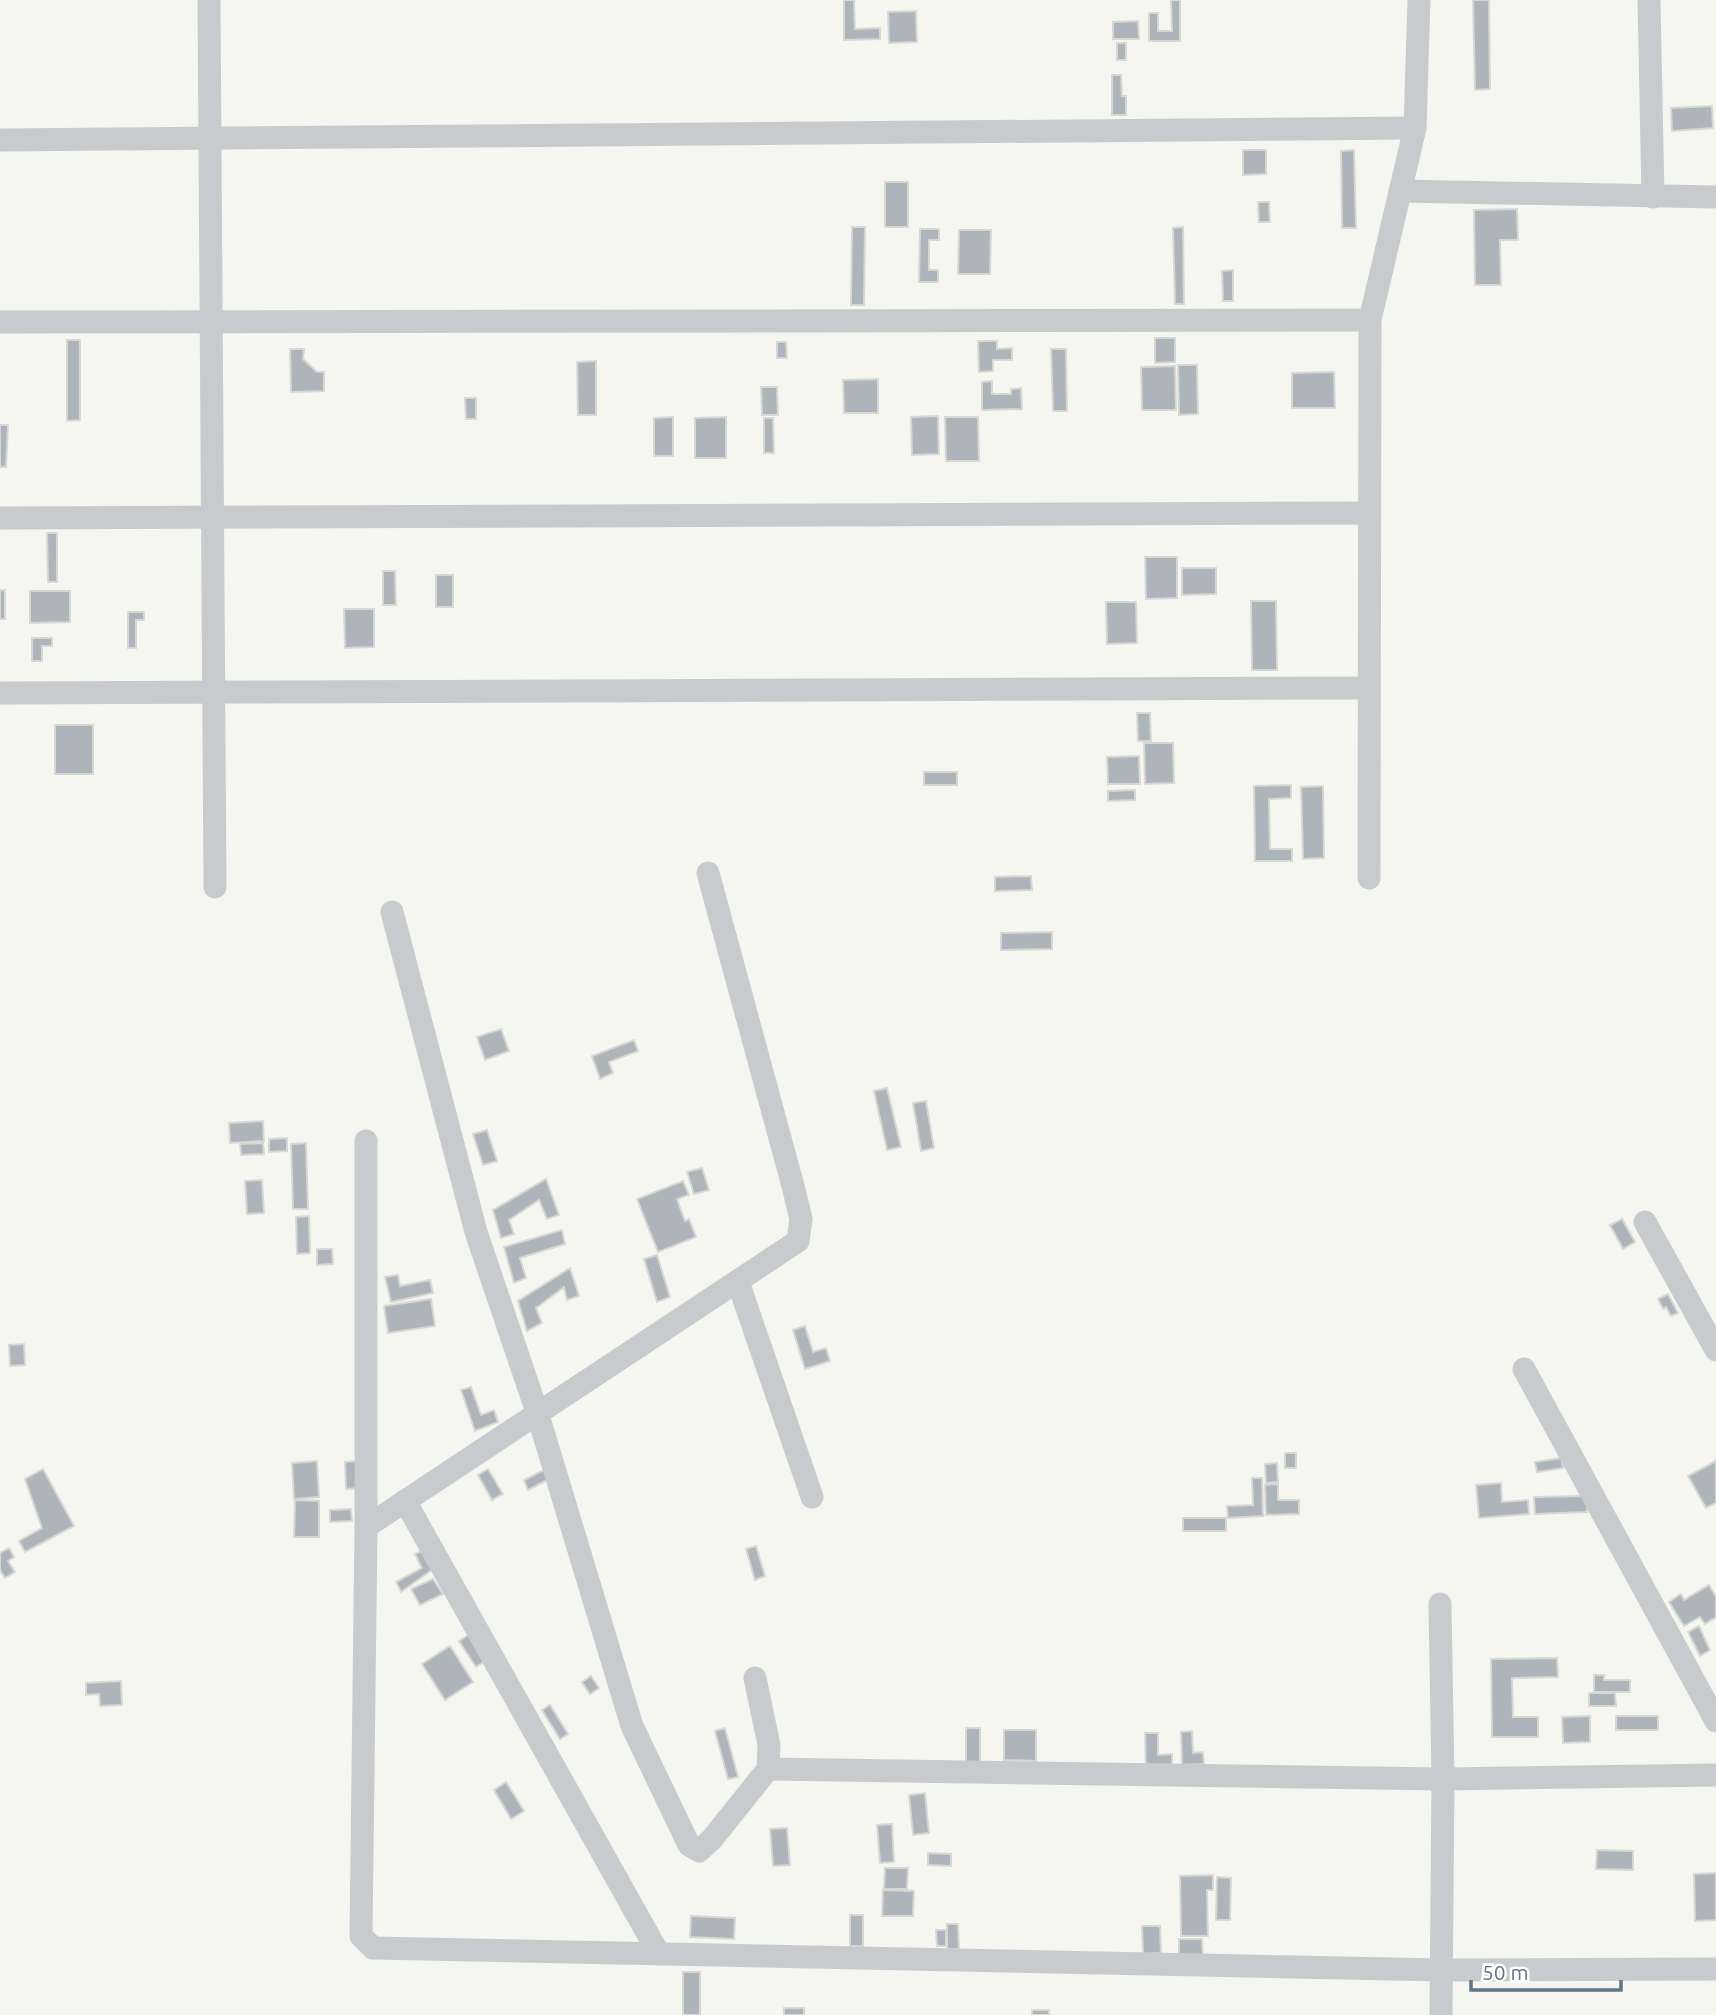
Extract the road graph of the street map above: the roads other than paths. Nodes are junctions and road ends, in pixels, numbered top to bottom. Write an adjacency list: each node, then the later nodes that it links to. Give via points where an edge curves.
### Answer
1 (209, 0): 5 (street)
2 (1419, 0): 4 (street)
3 (1649, 0): 8 (street)
4 (1415, 128): 5 (street); 7 (street)
5 (210, 139): 6 (street); 12 (street)
6 (0, 140)
7 (1400, 191): 8 (street); 10 (street)
8 (1653, 197): 9 (street)
9 (1716, 197)
10 (1370, 320): 12 (street); 13 (street)
11 (0, 322): 12 (street)
12 (212, 322): 14 (street)
13 (1369, 513): 14 (street); 16 (street)
14 (213, 517): 15 (street); 17 (street)
15 (0, 518)
16 (1369, 688): 17 (street); 20 (street)
17 (213, 692): 18 (street); 21 (street)
18 (0, 693)
19 (708, 873): 25 (street, via 801,1219 798,1241)
20 (1368, 878)
21 (215, 887)
22 (392, 912): 28 (street, via 476,1232)
23 (366, 1141): 31 (street)
24 (1645, 1222): 26 (street)
25 (738, 1282): 28 (street); 29 (street)
26 (1716, 1350)
27 (1524, 1369): 34 (street)
28 (538, 1415): 30 (street); 35 (street, via 632,1726 689,1845 699,1851 712,1839)
29 (812, 1497)
30 (405, 1501): 31 (street); 38 (street)
31 (366, 1527): 38 (street, via 361,1936 373,1948)
32 (1440, 1604): 37 (street)
33 (755, 1678): 35 (street, via 769,1745)
34 (1716, 1721)
35 (768, 1769): 37 (street)
36 (1716, 1775): 37 (street)
37 (1443, 1779): 40 (street)
38 (659, 1954): 40 (street)
39 (1716, 1969): 40 (street)
40 (1441, 1970): 41 (street)
41 (1441, 2015)

